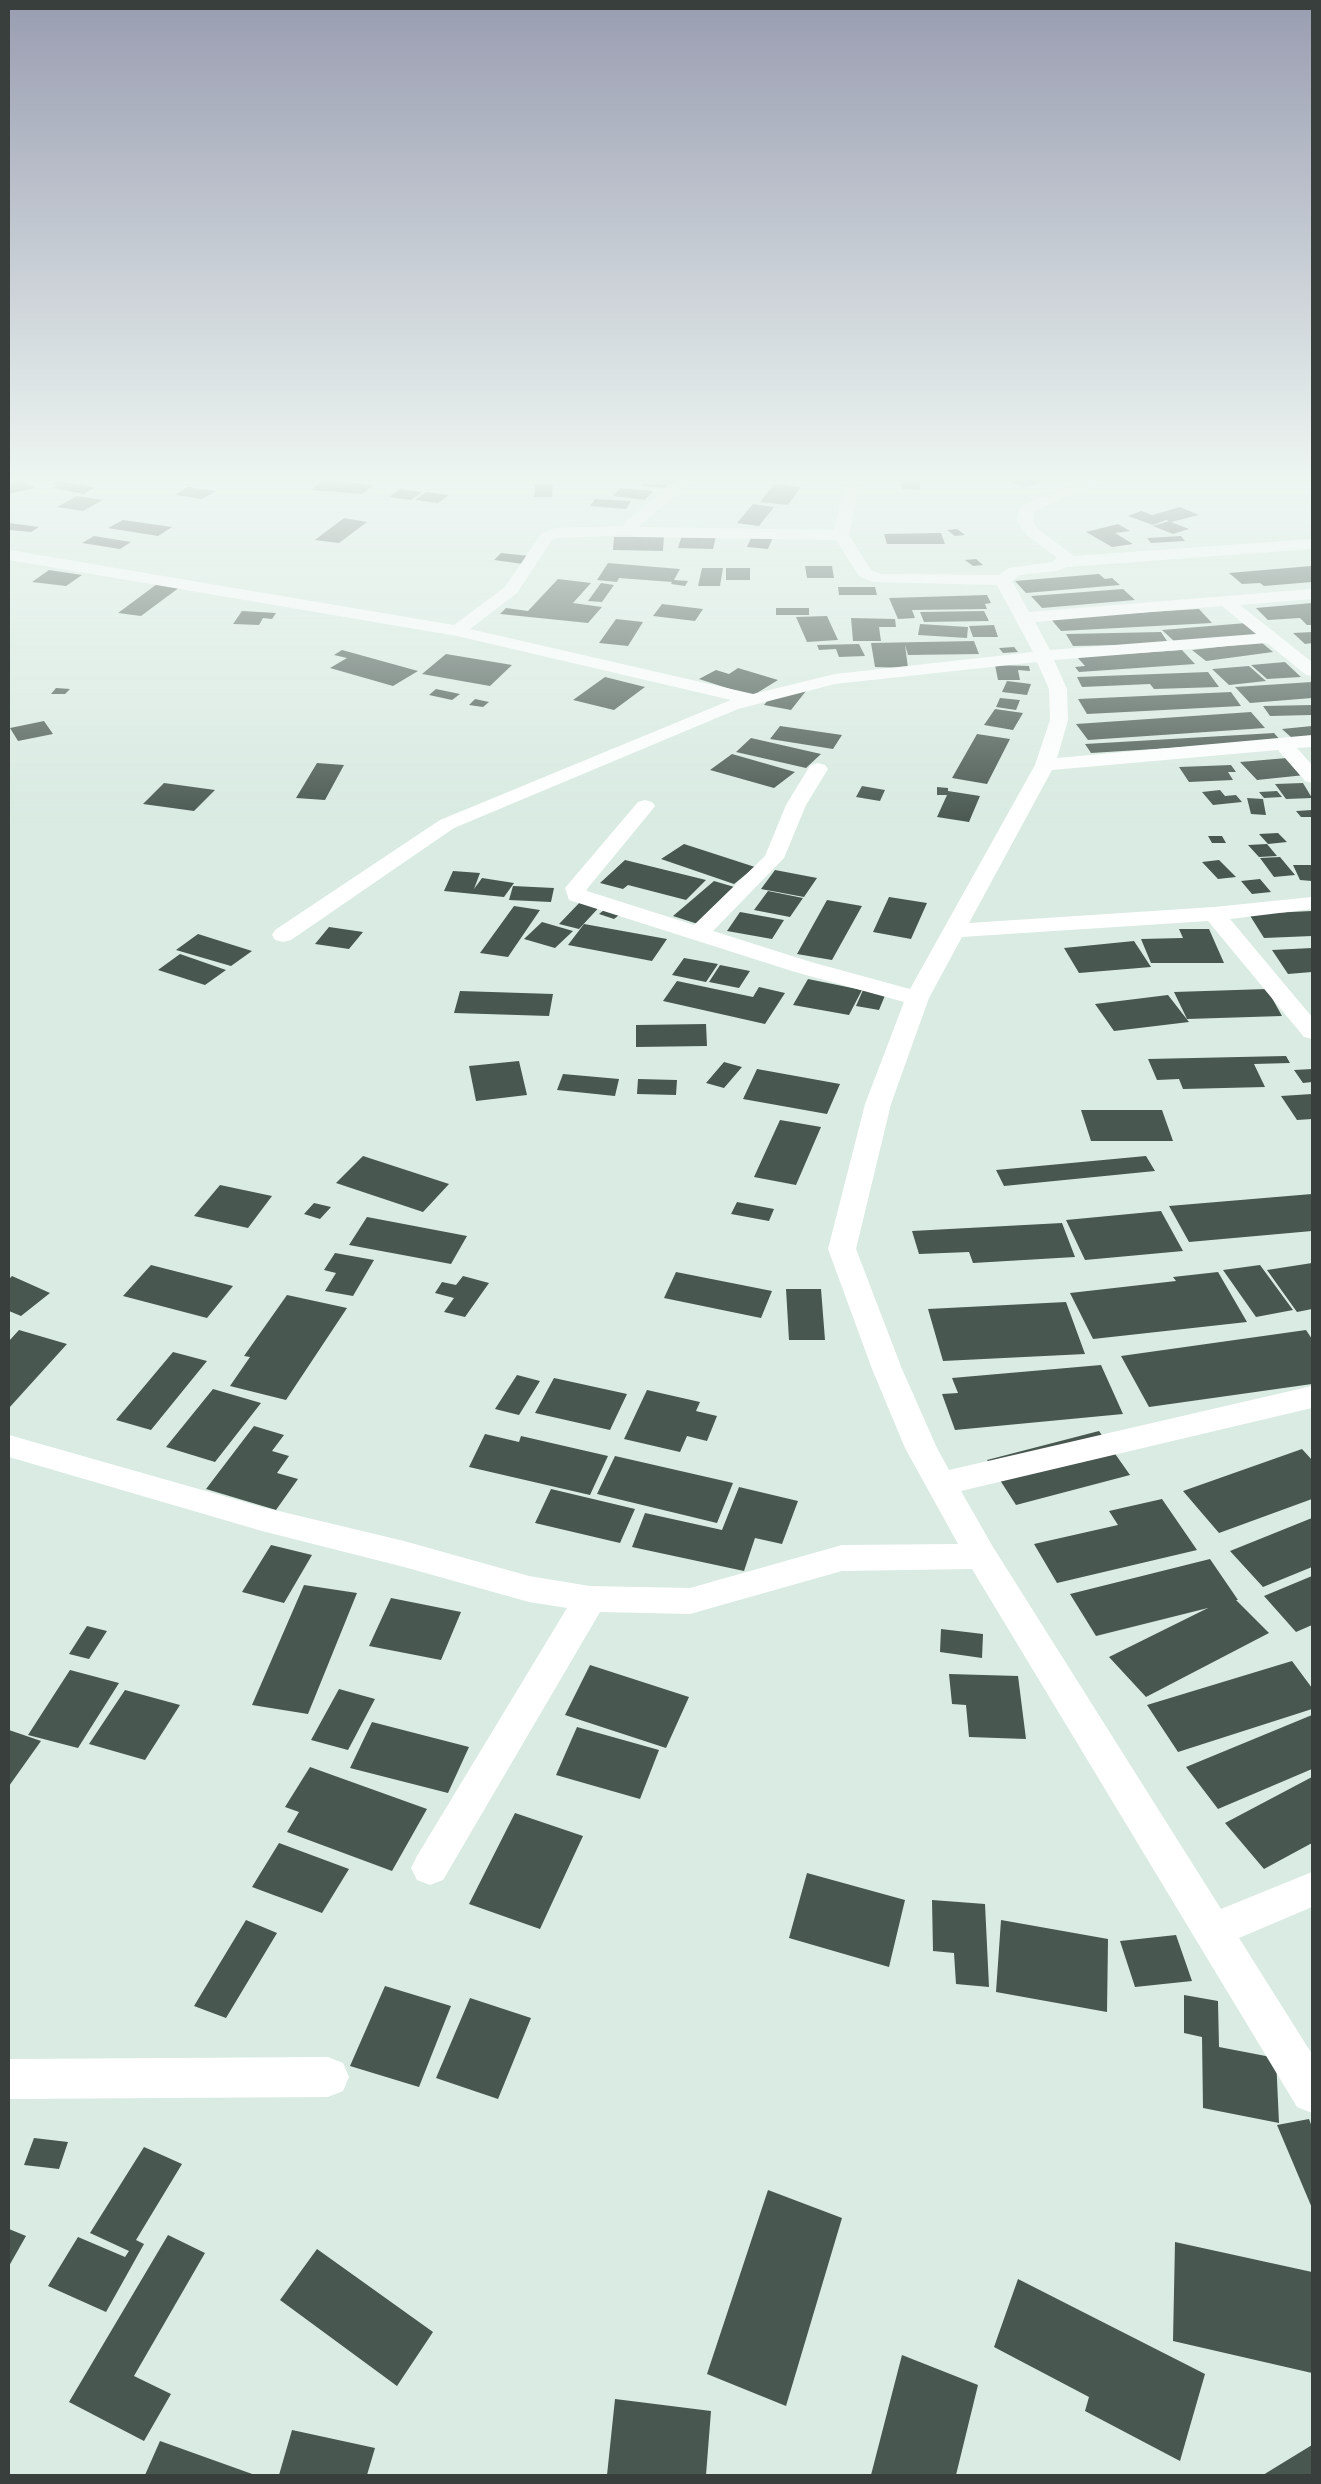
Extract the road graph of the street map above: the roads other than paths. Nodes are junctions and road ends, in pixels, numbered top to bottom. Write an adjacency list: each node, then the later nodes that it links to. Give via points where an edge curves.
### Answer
1 (233, 593): 7 (street)
2 (507, 593): 7 (street)
3 (1009, 593): 6 (street)
4 (1312, 594): 5 (street)
5 (1226, 601): 6 (street); 8 (street)
6 (1023, 618): 9 (street)
7 (457, 631): 11 (street)
8 (1271, 638): 9 (street); 10 (street)
9 (1044, 656): 11 (street, via 834,679); 14 (street, via 1058,689 1059,720)
10 (1312, 671)
11 (752, 700): 22 (street, via 732,705 447,824)
12 (1312, 741): 13 (street)
13 (1283, 744): 14 (street); 16 (street)
14 (1045, 765): 20 (street)
15 (818, 769): 21 (street, via 796,806 774,858)
16 (1312, 778)
17 (645, 806): 21 (street, via 576,888 577,895)
18 (1312, 903): 19 (street)
19 (1214, 914): 20 (street); 24 (street)
20 (953, 931): 23 (street)
21 (697, 934): 23 (street)
22 (283, 935)
23 (917, 998): 27 (street, via 878,1104 842,1249 887,1369 921,1448)
24 (1312, 1032)
25 (1312, 1397): 27 (street)
26 (9, 1446): 29 (street, via 529,1589)
27 (941, 1484): 28 (street)
28 (981, 1556): 29 (street, via 842,1558 690,1601); 32 (street)
29 (590, 1599): 30 (street)
30 (430, 1868)
31 (1312, 1889): 32 (street)
32 (1213, 1931): 35 (street)
33 (328, 2077): 34 (street)
34 (9, 2079)
35 (1312, 2092)

